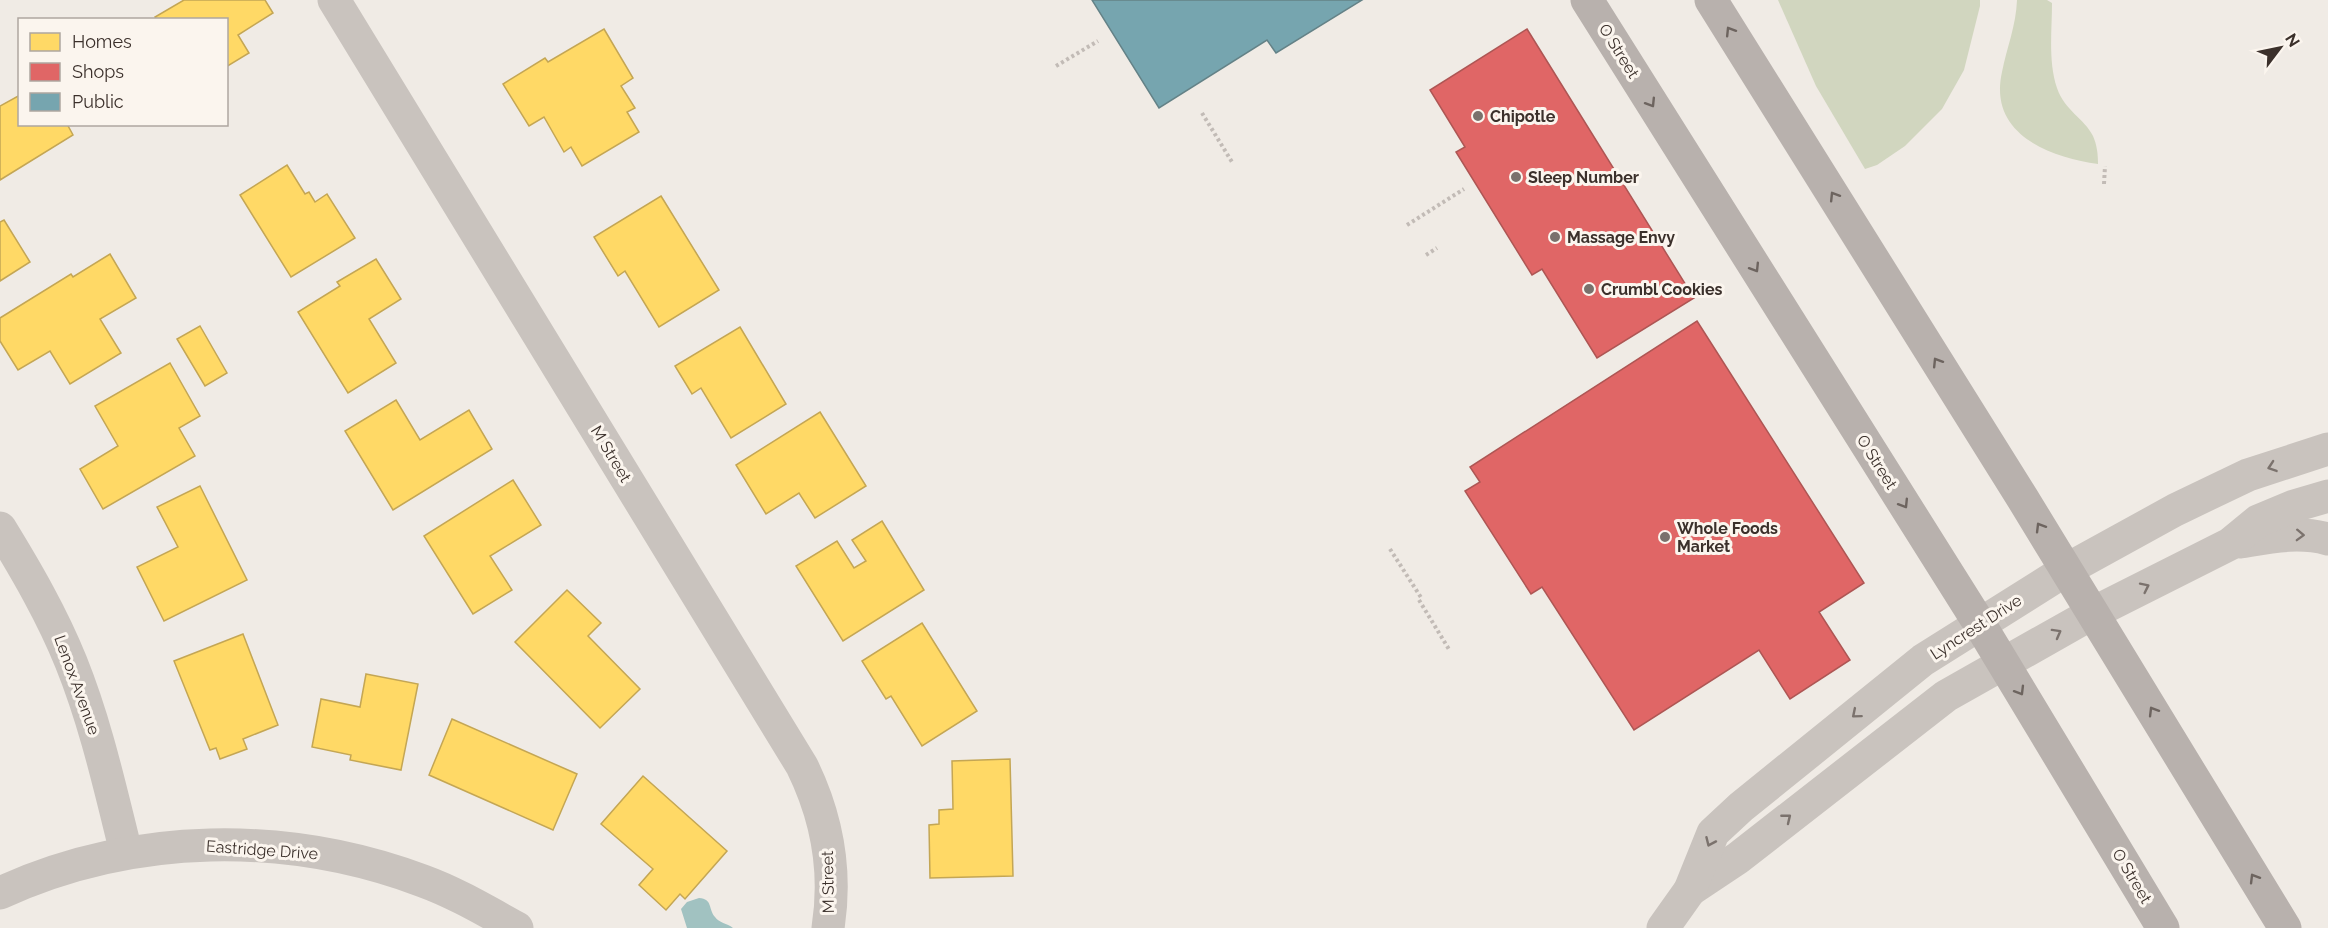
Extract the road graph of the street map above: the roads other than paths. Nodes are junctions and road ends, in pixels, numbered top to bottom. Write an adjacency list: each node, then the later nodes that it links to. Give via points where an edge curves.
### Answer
1 (334, 0): 17 (street, M Street, via 802,766 826,828 831,868)
2 (1587, 0): 11 (main road, O Street, one-way to 11)
3 (1711, 0): 9 (main road, one-way to 3)
4 (2328, 449): 9 (street, Lyncrest Drive, one-way to 9, via 2248,475)
5 (2328, 496): 8 (street, Lyncrest Drive, via 2258,521)
6 (0, 528): 13 (street, Lenox Avenue, via 31,579 71,663 101,749)
7 (2328, 539): 8 (street, one-way to 7, via 2287,534)
8 (2230, 544): 10 (street, Lyncrest Drive, one-way to 8)
9 (2066, 570): 10 (main road); 11 (street, Lyncrest Drive)
10 (2093, 613): 12 (street, Lyncrest Drive, one-way to 10); 20 (main road, one-way to 10)
11 (1979, 623): 12 (main road, O Street); 14 (street, Lyncrest Drive, one-way to 14, via 1901,677 1741,807 1713,833)
12 (2003, 662): 14 (street, Lyncrest Drive, one-way to 12, via 1738,858 1932,705); 19 (main road, O Street, one-way to 19)
13 (126, 852): 15 (street, Eastridge Drive, via 54,872); 16 (street, Eastridge Drive, via 219,845 321,853 424,881)
14 (1690, 890): 18 (street, Lyncrest Drive)
15 (0, 893)
16 (517, 928)
17 (828, 928)
18 (1663, 928)
19 (2163, 928)
20 (2285, 928)

